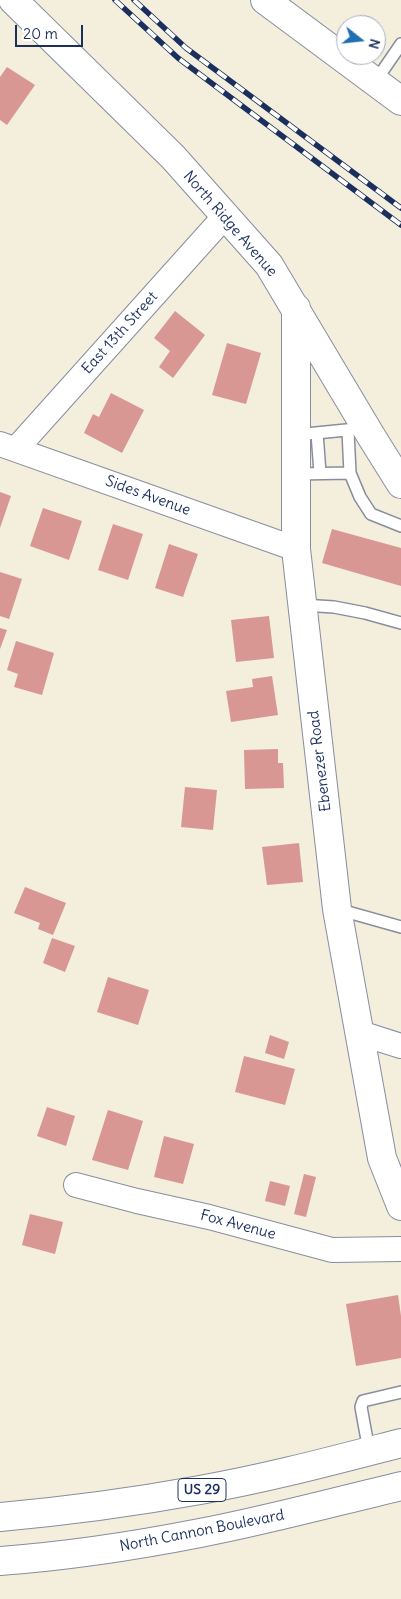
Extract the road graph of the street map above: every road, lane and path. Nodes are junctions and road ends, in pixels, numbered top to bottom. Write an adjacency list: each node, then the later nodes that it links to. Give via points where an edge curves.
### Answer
1 (12, 0): 6 (street, North Ridge Avenue, via 172,157)
2 (265, 0): 4 (street)
3 (401, 44): 4 (lane)
4 (375, 82): 5 (street)
5 (401, 101)
6 (225, 216): 7 (street, North Ridge Avenue, via 269,264); 10 (street, East 13th Street)
7 (296, 308): 8 (street, North Ridge Avenue); 9 (street, Ebenezer Road)
8 (357, 430): 9 (lane); 11 (lane); 13 (street, North Ridge Avenue)
9 (307, 434): 12 (street, Ebenezer Road)
10 (8, 447): 15 (street, Sides Avenue)
11 (350, 472): 12 (lane); 14 (lane, via 371,514)
12 (308, 474): 15 (street, Ebenezer Road)
13 (401, 484)
14 (401, 526)
15 (296, 549): 16 (street, Ebenezer Road)
16 (302, 605): 17 (lane, via 334,607); 18 (street, Ebenezer Road)
17 (401, 624)
18 (337, 909): 19 (lane); 20 (street, Ebenezer Road)
19 (401, 927)
20 (360, 1033): 21 (street); 23 (street, Ebenezer Road, via 382,1158)
21 (401, 1046)
22 (76, 1185): 24 (street, Fox Avenue, via 332,1250)
23 (401, 1206)
24 (401, 1249)
25 (401, 1392): 27 (lane, via 363,1401 361,1408)
26 (401, 1443): 27 (street, US 29)
27 (369, 1452): 29 (street, US 29, via 202,1490 88,1508)
28 (401, 1486): 30 (street, North Cannon Boulevard, via 202,1533 106,1550)
29 (0, 1517)
30 (0, 1561)

